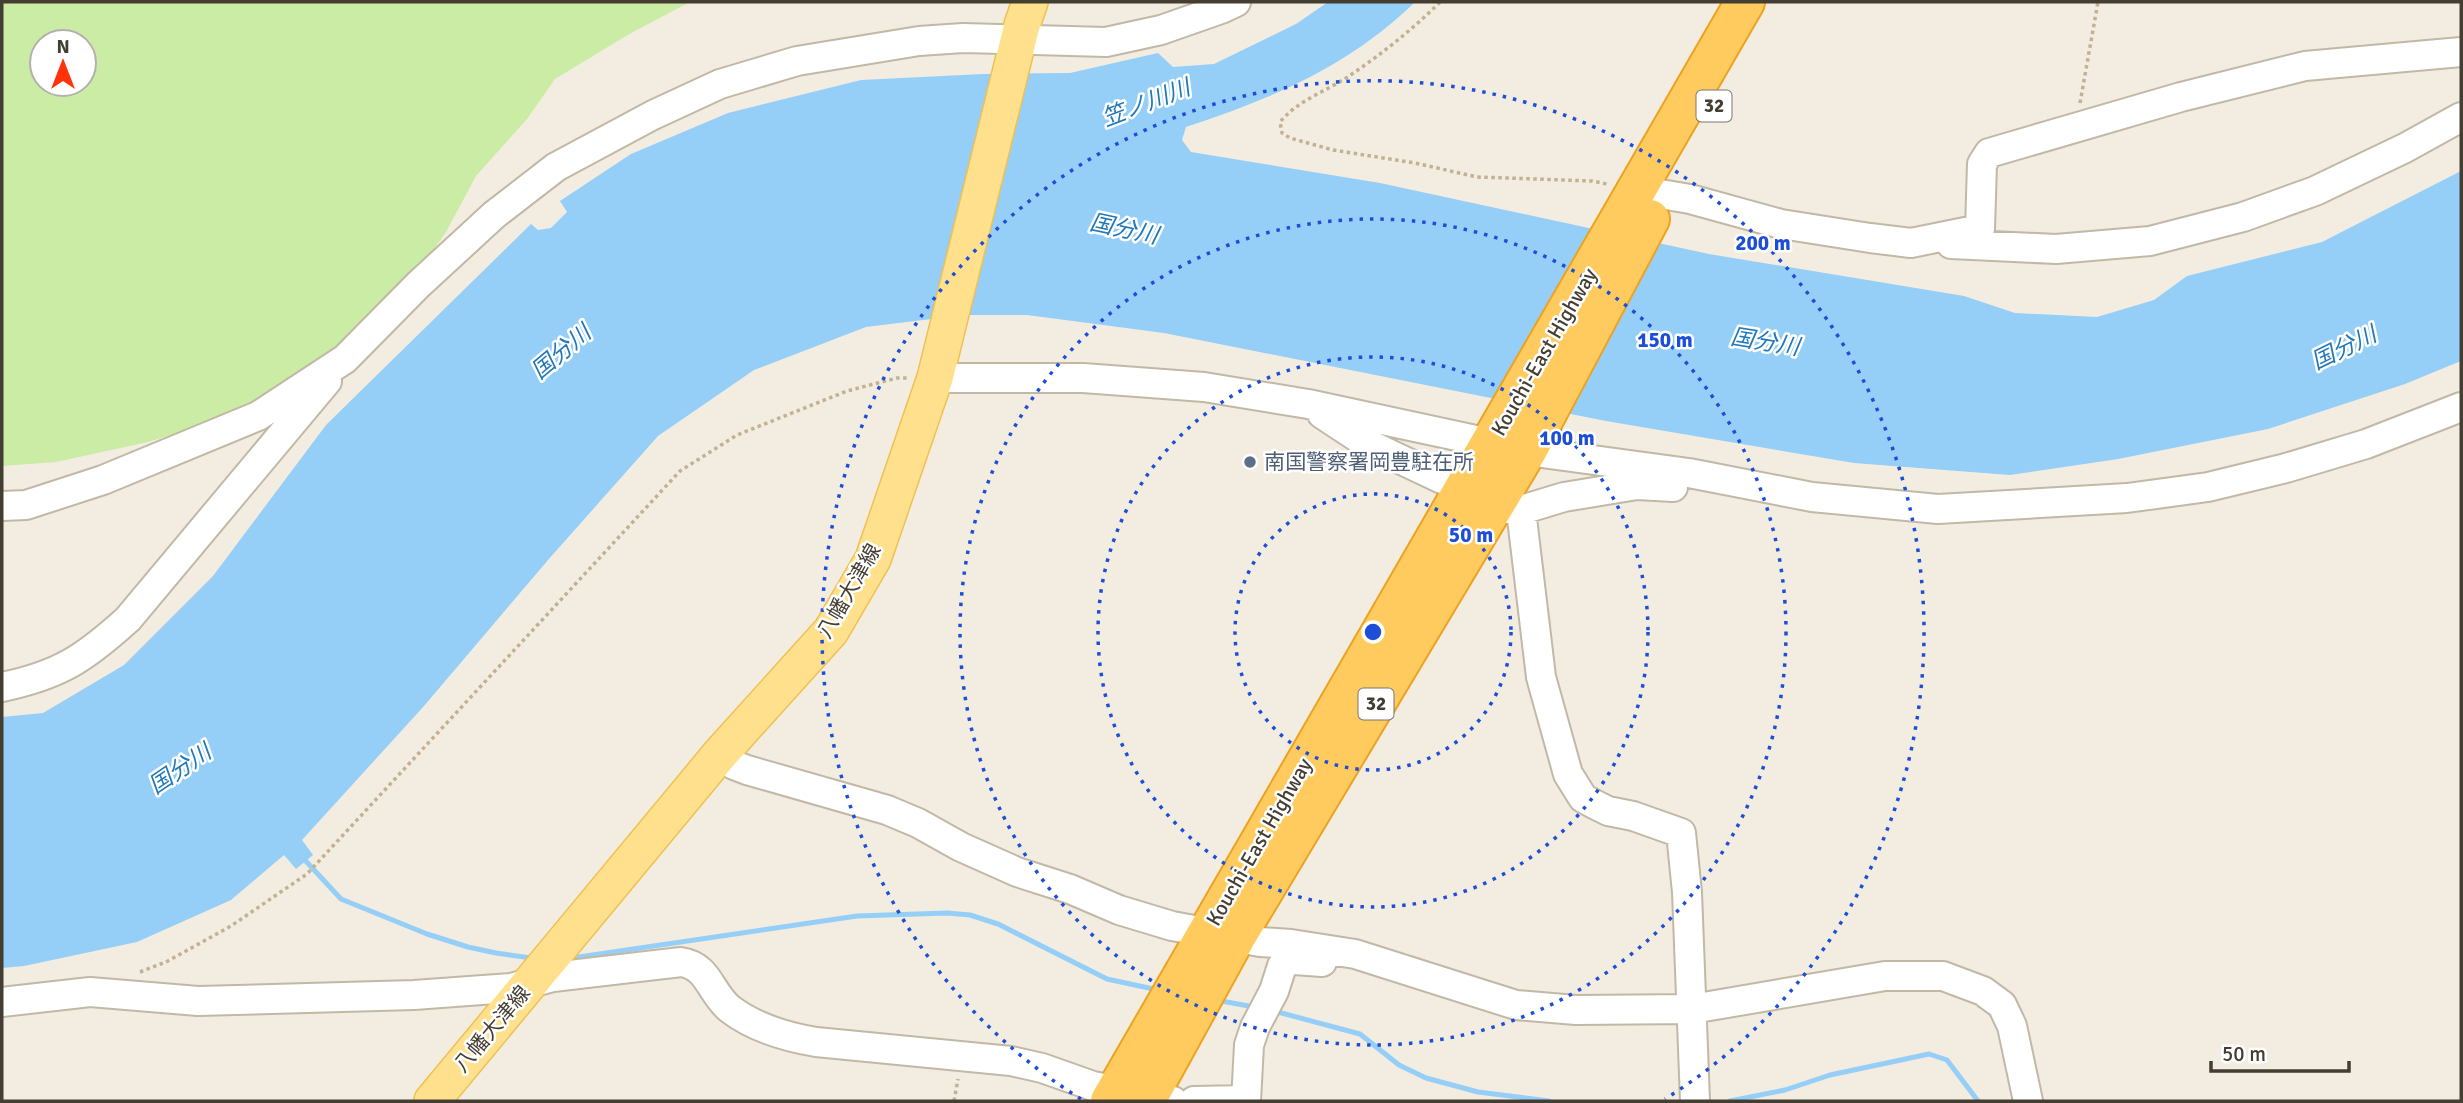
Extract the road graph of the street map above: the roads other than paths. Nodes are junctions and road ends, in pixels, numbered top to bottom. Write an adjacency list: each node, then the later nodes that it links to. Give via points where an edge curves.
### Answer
1 (1030, 2): 5 (main road, 八幡大津線)
2 (1236, 2): 5 (street, via 1161,30 1106,42)
3 (1745, 2): 8 (highway, Kouchi-East Highway / 32)
4 (1774, 2): 8 (highway, Kouchi-East Highway / 32)
5 (1019, 42): 12 (street, via 919,41 797,61 720,84 653,115 556,167 494,215); 13 (main road, 八幡大津線)
6 (2461, 52): 9 (street, via 2305,66 1989,153 1982,164)
7 (2461, 117): 11 (street, via 2315,191 2243,217 2150,241)
8 (1646, 199): 10 (street); 16 (highway, Kouchi-East Highway / 32)
9 (1980, 229): 10 (street); 11 (street)
10 (1911, 243): 11 (street)
11 (2056, 249)
12 (345, 359): 19 (street, via 258,416 182,449 26,506); 20 (street, via 128,618 94,650 57,671)
13 (937, 373): 14 (street, via 1204,387); 21 (main road, 八幡大津線, via 873,559 831,631)
14 (1308, 404): 16 (street); 18 (street, via 1366,443)
15 (2461, 407): 17 (street, via 2366,444 2286,468 2208,488 2127,498 1938,509 1812,497)
16 (1514, 439): 17 (street); 22 (highway, Kouchi-East Highway / 32)
17 (1689, 472): 26 (street, via 1683,485 1669,488 1637,485 1514,509 1541,677 1568,774 1583,798 1608,811 1682,833)
18 (1442, 479)
19 (2, 506)
20 (2, 687)
21 (720, 754): 22 (street, via 747,770 906,817 1017,872 1172,926); 24 (main road, 八幡大津線)
22 (1212, 951): 23 (street); 27 (highway, Kouchi-East Highway / 32, via 1174,1018)
23 (1354, 954): 26 (street, via 1516,1005 1576,1010); 30 (street, via 1336,963 1294,960 1282,966 1249,1045)
24 (530, 984): 25 (street, via 414,995 198,1001 90,992); 27 (street, via 568,975 690,963 727,1007 787,1036 1011,1061); 28 (main road, 八幡大津線)
25 (2, 1002)
26 (1692, 1009): 31 (street); 32 (street, via 1885,976 1943,976 1983,991 2001,1005 2012,1026)
27 (1139, 1098)
28 (432, 1101)
29 (1194, 1101): 30 (street)
30 (1246, 1101)
31 (1695, 1101)
32 (2028, 1101)

